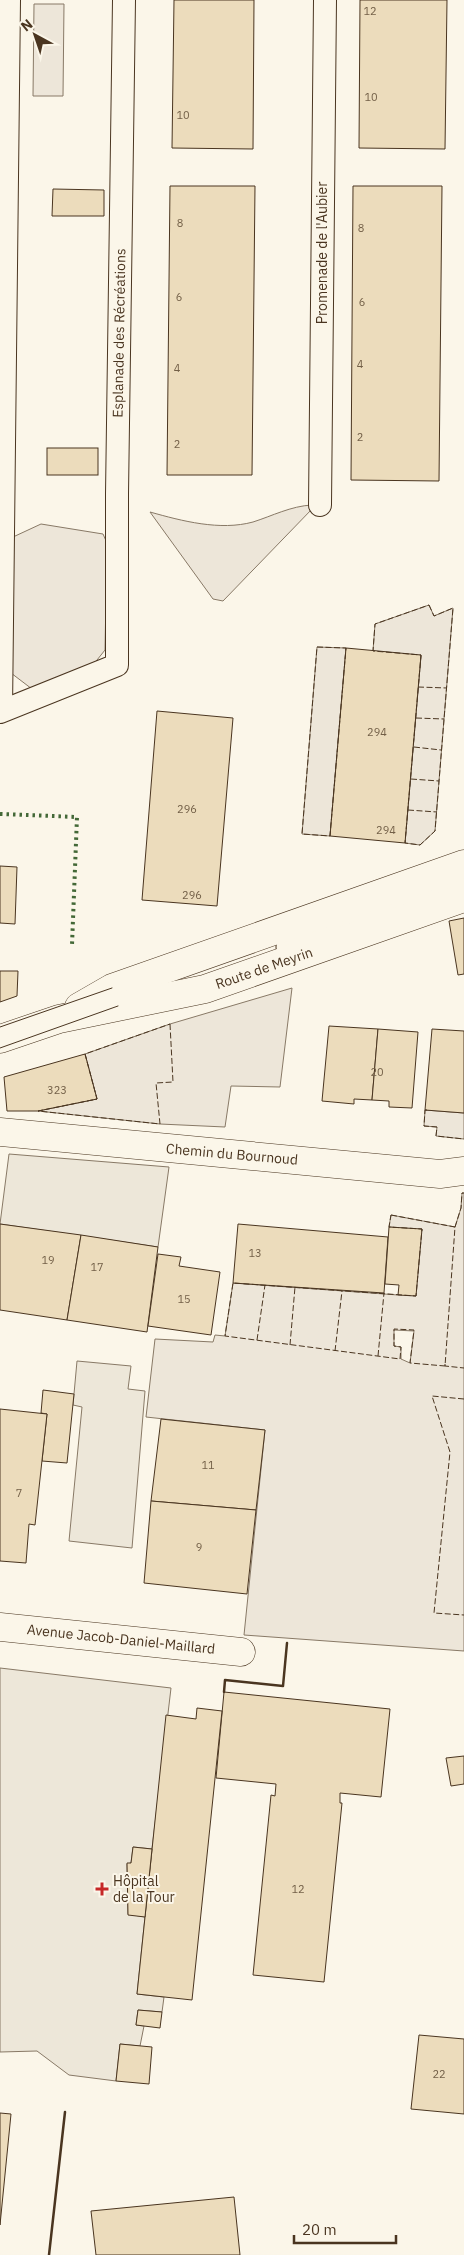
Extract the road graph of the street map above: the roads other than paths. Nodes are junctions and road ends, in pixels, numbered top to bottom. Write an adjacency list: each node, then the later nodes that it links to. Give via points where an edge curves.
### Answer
1 (9, 0): 5 (street)
2 (124, 0): 5 (street, Esplanade des Récréations, via 117,665)
3 (325, 0): 4 (street, Promenade de l'Aubier)
4 (320, 505)
5 (0, 712)
6 (464, 864): 9 (street)
7 (464, 882): 9 (lane)
8 (464, 898): 9 (street, Route de Meyrin, via 205,989)
9 (115, 997): 10 (street, Route de Meyrin)
10 (0, 1039)
11 (0, 1132): 12 (street, Chemin du Bournoud, via 440,1174)
12 (464, 1171)
13 (0, 1627): 14 (street, Avenue Jacob-Daniel-Maillard)
14 (241, 1652)

